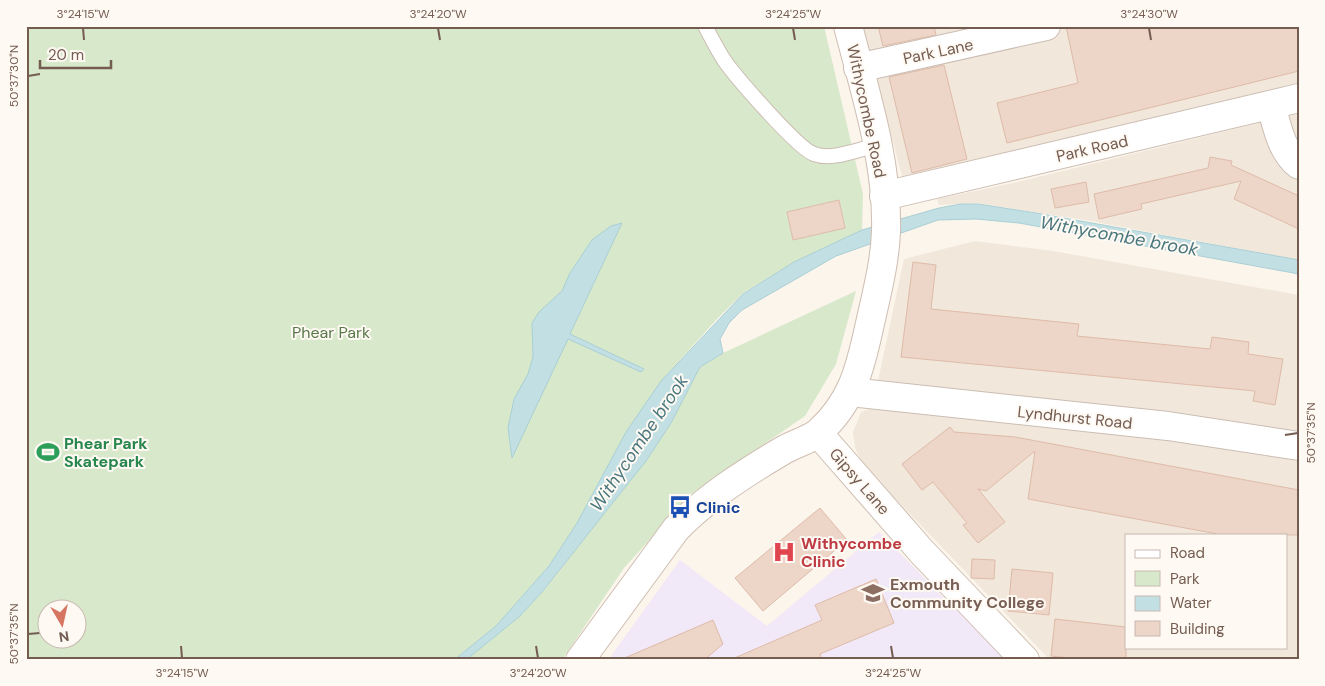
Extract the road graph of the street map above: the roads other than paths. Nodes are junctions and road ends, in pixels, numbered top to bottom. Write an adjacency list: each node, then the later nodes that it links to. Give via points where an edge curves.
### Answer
1 (705, 26): 7 (lane, via 725,61 754,96 813,154 829,156)
2 (848, 26): 4 (street, Withycombe Road)
3 (1046, 26): 4 (street, Park Lane)
4 (858, 68): 7 (street, Withycombe Road)
5 (1299, 98): 6 (street, Park Road)
6 (1270, 105): 8 (street, via 1290,159); 9 (street, Park Road)
7 (878, 145): 9 (street, Withycombe Road)
8 (1299, 165)
9 (884, 196): 10 (street, Withycombe Road, via 886,231 882,269 859,374)
10 (850, 392): 11 (street, Withycombe Road); 12 (street, Lyndhurst Road, via 1168,426)
11 (818, 433): 13 (street, via 764,462 690,514); 14 (street, Gipsy Lane, via 922,552)
12 (1299, 446)
13 (580, 660)
14 (1025, 660)

